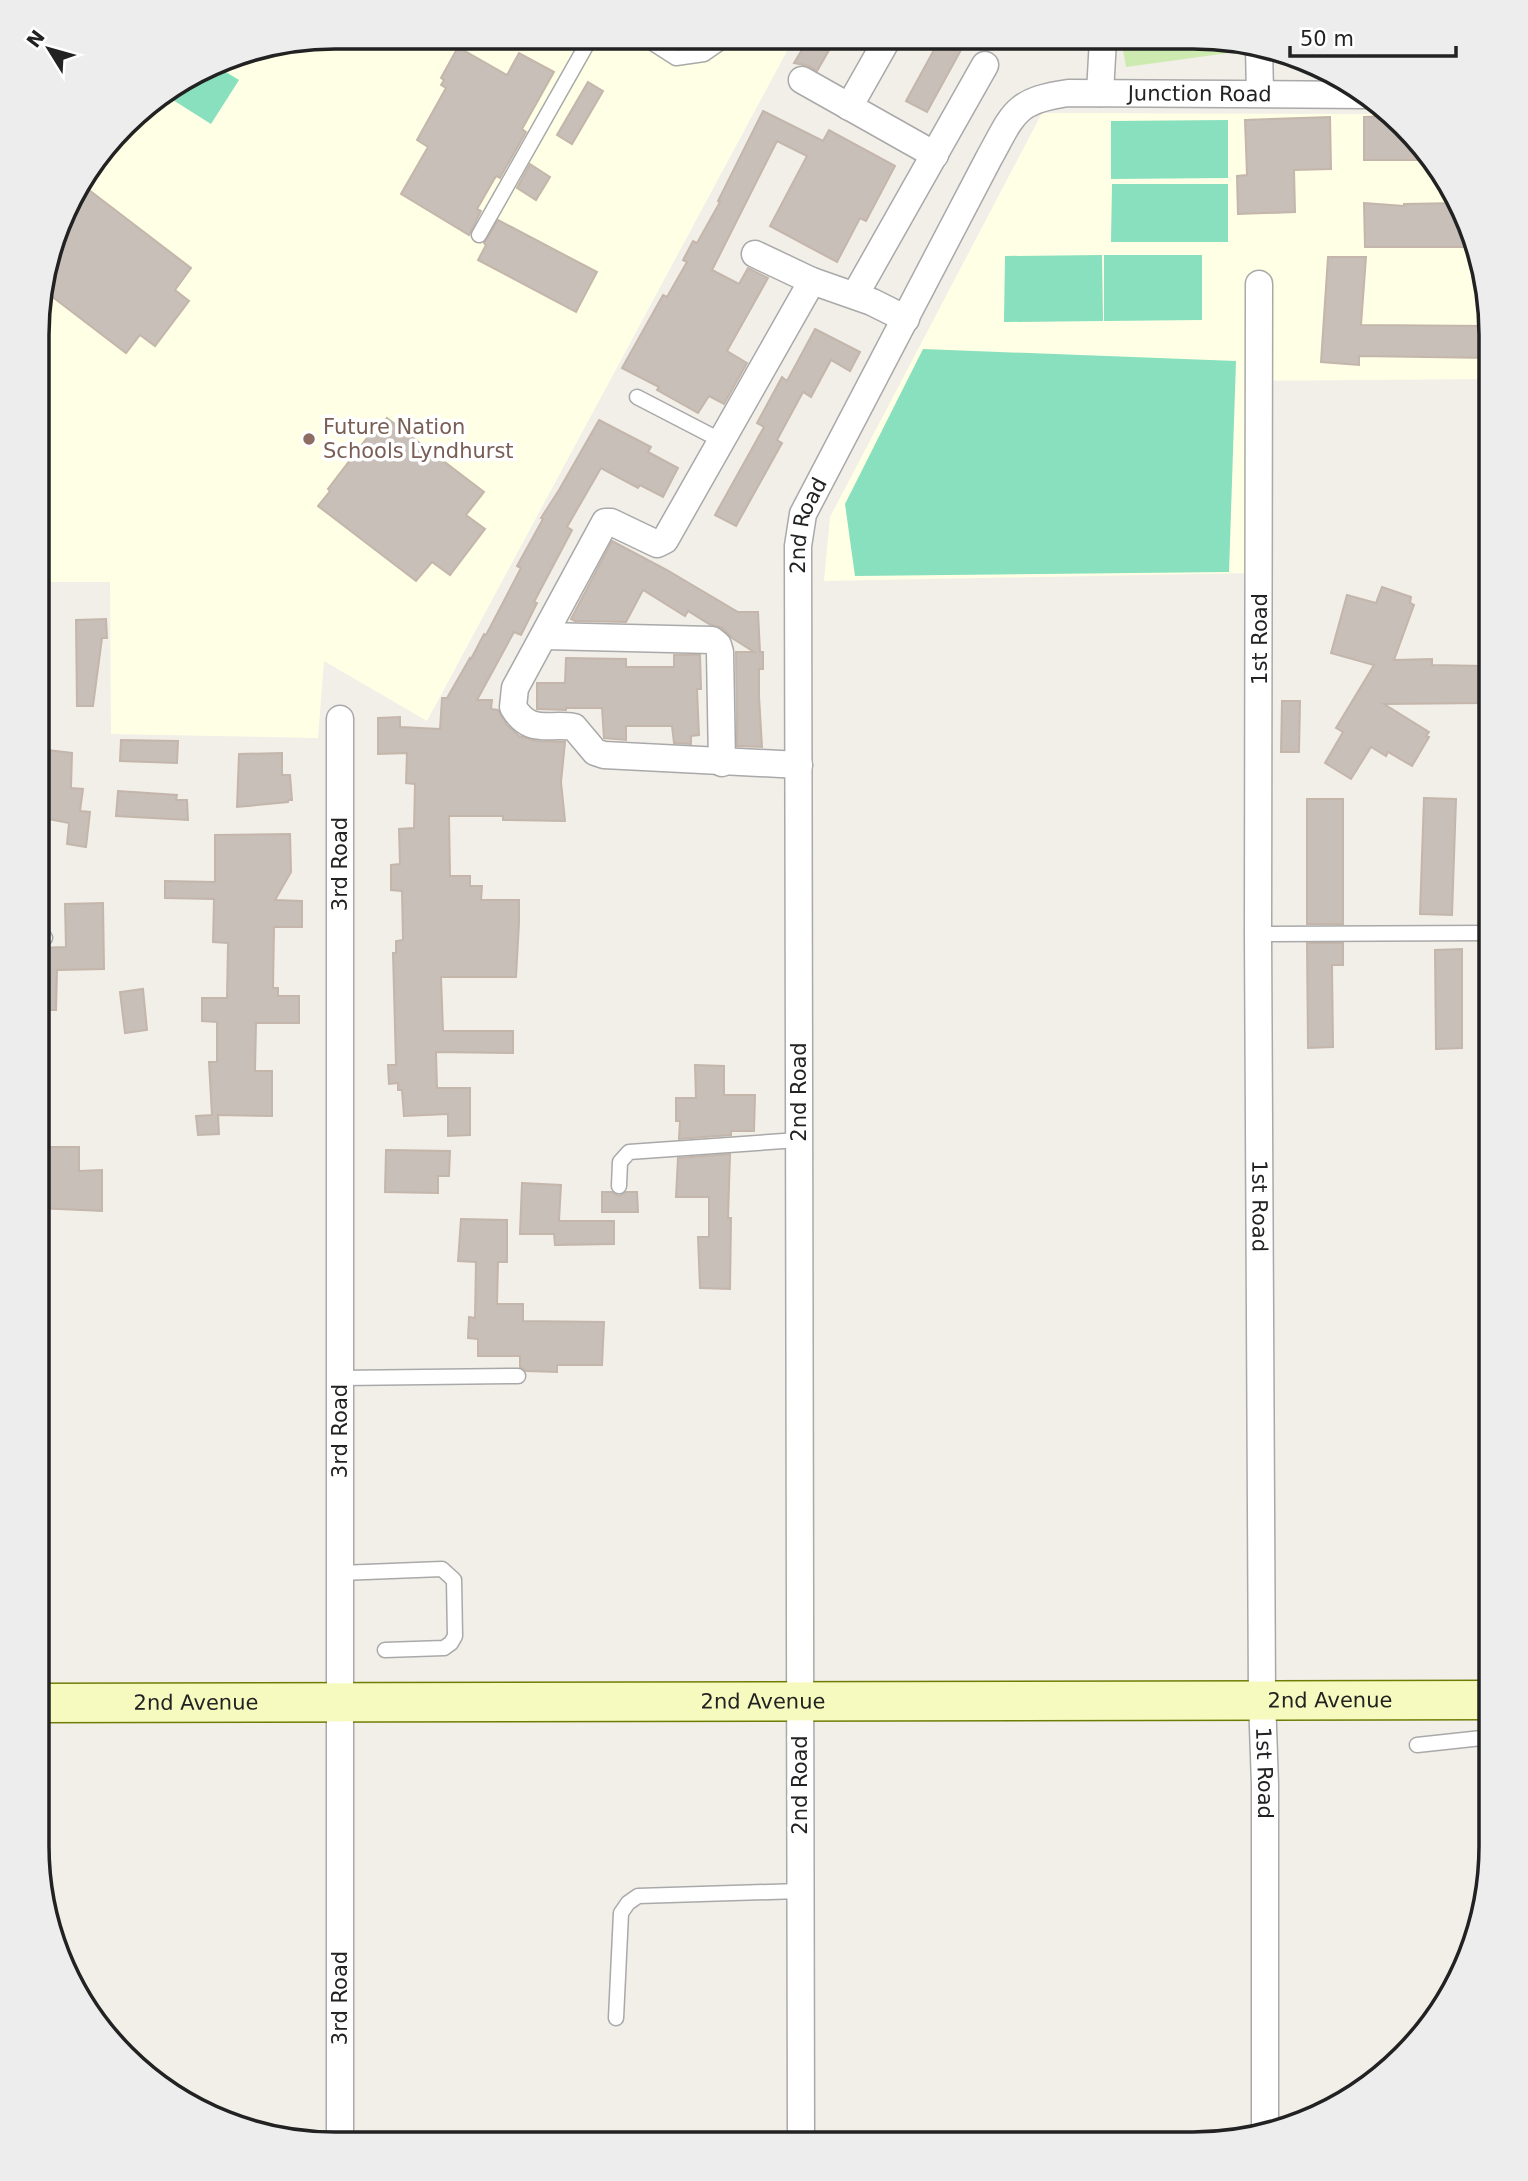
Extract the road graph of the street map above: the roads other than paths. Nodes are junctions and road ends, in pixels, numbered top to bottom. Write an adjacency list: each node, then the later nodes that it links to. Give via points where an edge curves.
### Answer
1 (584, 49): 15 (lane)
2 (663, 49): 3 (lane, via 676,58)
3 (711, 49)
4 (882, 49): 13 (street)
5 (1102, 49): 9 (street)
6 (1259, 57): 10 (street)
7 (985, 65): 14 (street)
8 (802, 80): 13 (street)
9 (1100, 93): 10 (street, Junction Road); 12 (street, Junction Road, via 1068,93)
10 (1260, 93): 11 (street, Junction Road)
11 (1348, 95)
12 (1030, 101): 20 (street, 2nd Road, via 1008,124)
13 (849, 107): 14 (street)
14 (935, 155): 19 (street)
15 (479, 235)
16 (755, 254): 17 (street)
17 (812, 281): 19 (street); 22 (street)
18 (1259, 284): 28 (street, 1st Road)
19 (855, 295): 20 (street)
20 (906, 319): 26 (street, 2nd Road, via 800,522)
21 (637, 397): 22 (lane)
22 (720, 440): 23 (street, via 663,543 605,522)
23 (545, 636): 25 (street, via 712,640 720,652); 25 (street, via 515,688 513,707 525,722 574,727 595,752 604,755)
24 (340, 719): 32 (street, 3rd Road)
25 (722, 763): 26 (street)
26 (799, 765): 29 (street, 2nd Road)
27 (1479, 933): 28 (lane)
28 (1258, 934): 35 (street, 1st Road)
29 (799, 1140): 30 (lane, via 629,1152 620,1162); 37 (street, 2nd Road)
30 (619, 1186)
31 (518, 1376): 32 (lane)
32 (340, 1378): 33 (street, 3rd Road)
33 (340, 1573): 34 (lane, via 442,1569 454,1580 452,1643 444,1648); 39 (street, 3rd Road)
34 (385, 1650)
35 (1262, 1699): 36 (street, 2nd Avenue); 37 (street, 2nd Avenue); 44 (street, 1st Road)
36 (1479, 1700)
37 (799, 1702): 39 (street, 2nd Avenue); 42 (street, 2nd Road)
38 (49, 1703): 39 (street, 2nd Avenue)
39 (340, 1703): 45 (street, 3rd Road)
40 (1479, 1738): 41 (lane)
41 (1417, 1745)
42 (800, 1891): 43 (lane, via 638,1896 621,1913); 46 (street, 2nd Road)
43 (616, 2018)
44 (1265, 2123)
45 (340, 2132)
46 (800, 2132)

